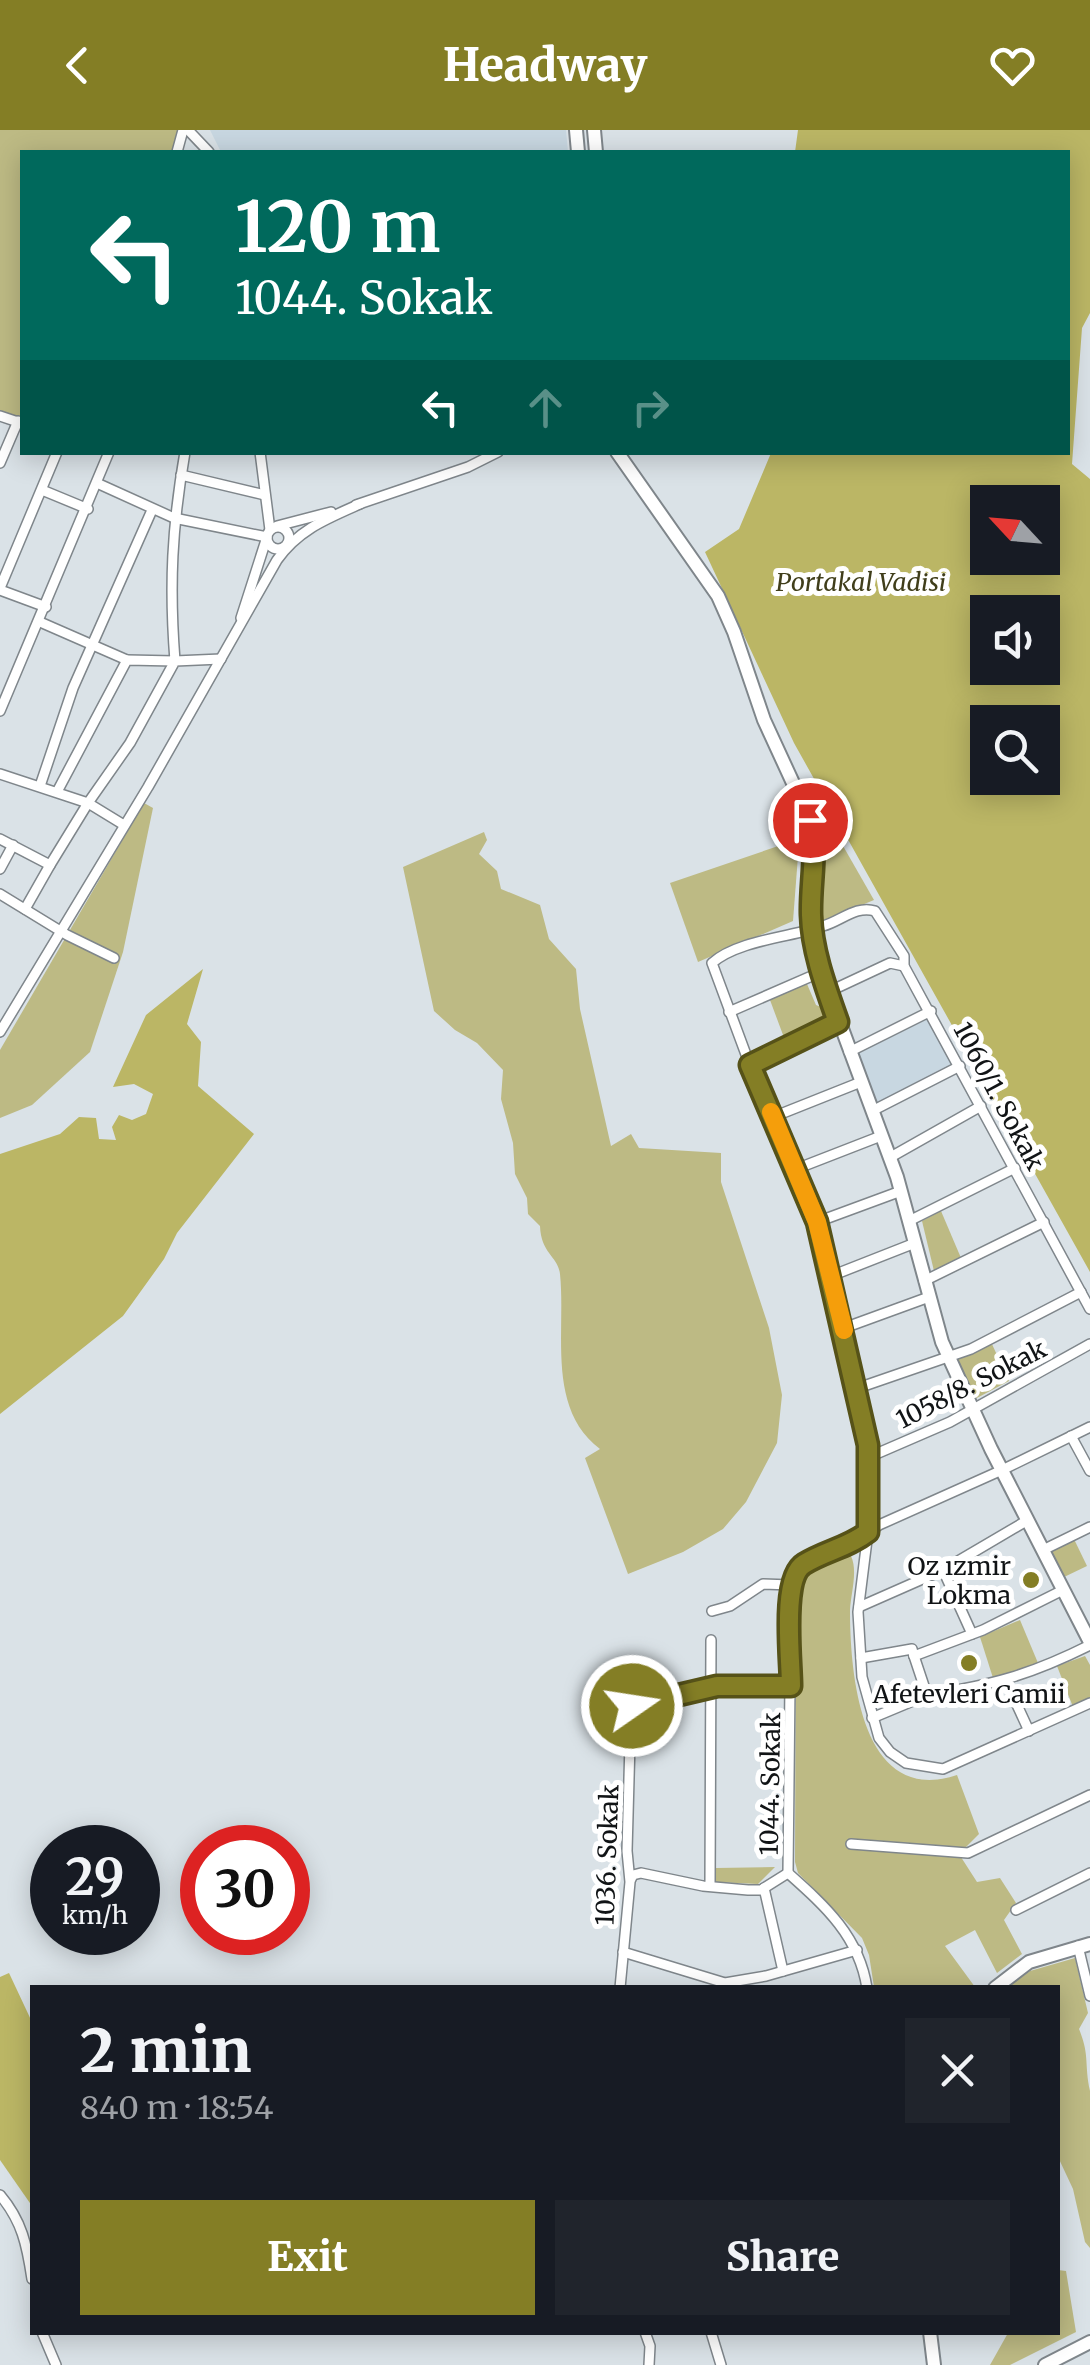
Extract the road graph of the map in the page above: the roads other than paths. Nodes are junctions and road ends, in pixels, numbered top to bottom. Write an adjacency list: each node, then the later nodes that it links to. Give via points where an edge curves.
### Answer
1 (186, 130): 2 (street)
2 (207, 150)
3 (0, 416): 4 (street)
4 (20, 422): 12 (street)
5 (56, 455): 16 (street)
6 (184, 455): 14 (street)
7 (260, 455): 17 (street)
8 (492, 455): 18 (street)
9 (610, 455): 13 (main road)
10 (619, 455): 13 (main road)
11 (109, 456): 15 (street)
12 (0, 463)
13 (628, 471): 44 (main road, via 704,572 734,632 813,830)
14 (181, 476): 17 (street); 21 (street)
15 (98, 484): 19 (street); 20 (street)
16 (42, 490): 19 (street); 24 (street)
17 (264, 495): 22 (street)
18 (360, 504): 22 (street); 23 (street, via 313,525)
19 (88, 509): 25 (street)
20 (152, 510): 21 (street); 28 (street)
21 (174, 518): 22 (street); 31 (street)
22 (271, 531): 23 (street, via 274,549); 23 (street, via 284,528); 27 (street)
23 (287, 546): 27 (street)
24 (0, 589): 25 (street)
25 (46, 607): 26 (street)
26 (40, 622): 28 (street); 32 (street)
27 (234, 639): 29 (street)
28 (93, 644): 30 (street); 34 (street)
29 (221, 659): 31 (street); 37 (street)
30 (127, 660): 31 (street); 35 (street)
31 (175, 661): 36 (street)
32 (0, 711)
33 (0, 774): 34 (street)
34 (40, 786): 35 (street)
35 (58, 790): 36 (street)
36 (88, 803): 37 (street); 40 (street)
37 (124, 825): 45 (street)
38 (0, 840): 39 (street)
39 (12, 845): 40 (street); 41 (street)
40 (50, 865): 43 (street)
41 (0, 869)
42 (0, 894): 43 (street)
43 (25, 909): 45 (street)
44 (812, 928): 47 (street, 1060/1. Sokak, via 866,908 880,916); 48 (main road); 51 (street, via 712,963)
45 (60, 930): 46 (street); 53 (street)
46 (114, 958)
47 (904, 966): 49 (street, via 890,963); 50 (street, 1060/1. Sokak)
48 (822, 972): 49 (main road); 51 (street)
49 (828, 992): 52 (main road)
50 (931, 1011): 54 (street); 56 (street, 1060/1. Sokak)
51 (729, 1012): 55 (street)
52 (838, 1022): 54 (main road); 55 (street)
53 (0, 1032)
54 (849, 1052): 57 (main road)
55 (750, 1065): 60 (street)
56 (960, 1066): 58 (street, 1060/1. Sokak); 59 (street)
57 (860, 1082): 59 (main road); 60 (street)
58 (981, 1106): 62 (street); 63 (street, 1060/1. Sokak)
59 (872, 1111): 61 (main road)
60 (773, 1117): 64 (street)
61 (881, 1136): 62 (main road); 64 (street)
62 (890, 1158): 65 (main road)
63 (1014, 1168): 66 (street); 68 (street, 1060/1. Sokak)
64 (796, 1169): 67 (street)
65 (901, 1191): 66 (main road); 67 (street)
66 (910, 1221): 69 (main road)
67 (817, 1222): 70 (street)
68 (1044, 1222): 71 (street); 72 (street, 1060/1. Sokak)
69 (915, 1244): 70 (street); 71 (main road)
70 (830, 1276): 75 (street)
71 (924, 1282): 73 (main road)
72 (1081, 1292): 74 (street, 1060/1. Sokak); 77 (street)
73 (928, 1296): 75 (street); 77 (main road)
74 (1090, 1309)
75 (844, 1328): 78 (street)
76 (1090, 1344): 79 (street, 1058/8. Sokak)
77 (948, 1357): 78 (street); 79 (main road)
78 (858, 1388): 82 (street)
79 (972, 1407): 82 (street, 1058/8. Sokak); 83 (main road)
80 (1090, 1427): 81 (street)
81 (1071, 1436): 83 (street); 84 (street)
82 (870, 1456): 87 (street)
83 (1002, 1470): 85 (main road); 87 (street)
84 (1090, 1471)
85 (1028, 1520): 88 (main road); 89 (street)
86 (1090, 1527): 88 (street)
87 (868, 1532): 90 (street, via 806,1563); 92 (street)
88 (1043, 1550): 91 (main road)
89 (943, 1570): 92 (street); 95 (street)
90 (791, 1585): 93 (street, via 762,1584); 101 (street, 1044. Sokak)
91 (1063, 1590): 94 (main road); 95 (street)
92 (859, 1607): 99 (street)
93 (712, 1611)
94 (1086, 1624): 97 (main road)
95 (972, 1634): 98 (street)
96 (710, 1640): 102 (street)
97 (1090, 1643): 100 (street)
98 (914, 1656): 99 (street, via 912,1649); 103 (street)
99 (861, 1658): 105 (street)
100 (1006, 1681): 103 (street); 106 (street)
101 (791, 1686): 102 (street, 1036. Sokak); 109 (street, 1044. Sokak)
102 (710, 1687): 111 (street, 1036. Sokak, via 632,1706); 112 (street)
103 (927, 1695): 105 (street)
104 (1090, 1703): 106 (street)
105 (872, 1718): 106 (street, via 890,1752 931,1769 950,1768)
106 (1029, 1732)
107 (1090, 1795): 108 (street, via 968,1853)
108 (851, 1844)
109 (788, 1872): 113 (street, 1044. Sokak); 116 (street, via 835,1916)
110 (1090, 1873): 114 (street)
111 (630, 1882): 112 (street, 1044. Sokak, via 640,1873); 117 (street, 1036. Sokak)
112 (710, 1886): 113 (street, 1044. Sokak)
113 (764, 1888): 118 (street, 1044. Sokak)
114 (1016, 1910)
115 (1084, 1945): 122 (main road, via 1029,1962); 123 (street)
116 (857, 1950): 118 (street); 121 (street)
117 (624, 1952): 119 (street, 1036. Sokak); 120 (street)
118 (782, 1971): 120 (street)
119 (620, 1985)
120 (726, 1985)
121 (866, 1985)
122 (1000, 1985)
123 (1090, 1996)
124 (0, 2195): 125 (street, via 26,2237)
125 (30, 2265)
126 (43, 2335): 132 (street)
127 (646, 2335): 133 (street)
128 (711, 2335): 134 (street)
129 (931, 2335): 131 (main road)
130 (1089, 2348): 135 (main road)
131 (936, 2362)
132 (56, 2365)
133 (648, 2365)
134 (720, 2365)
135 (1045, 2365)

